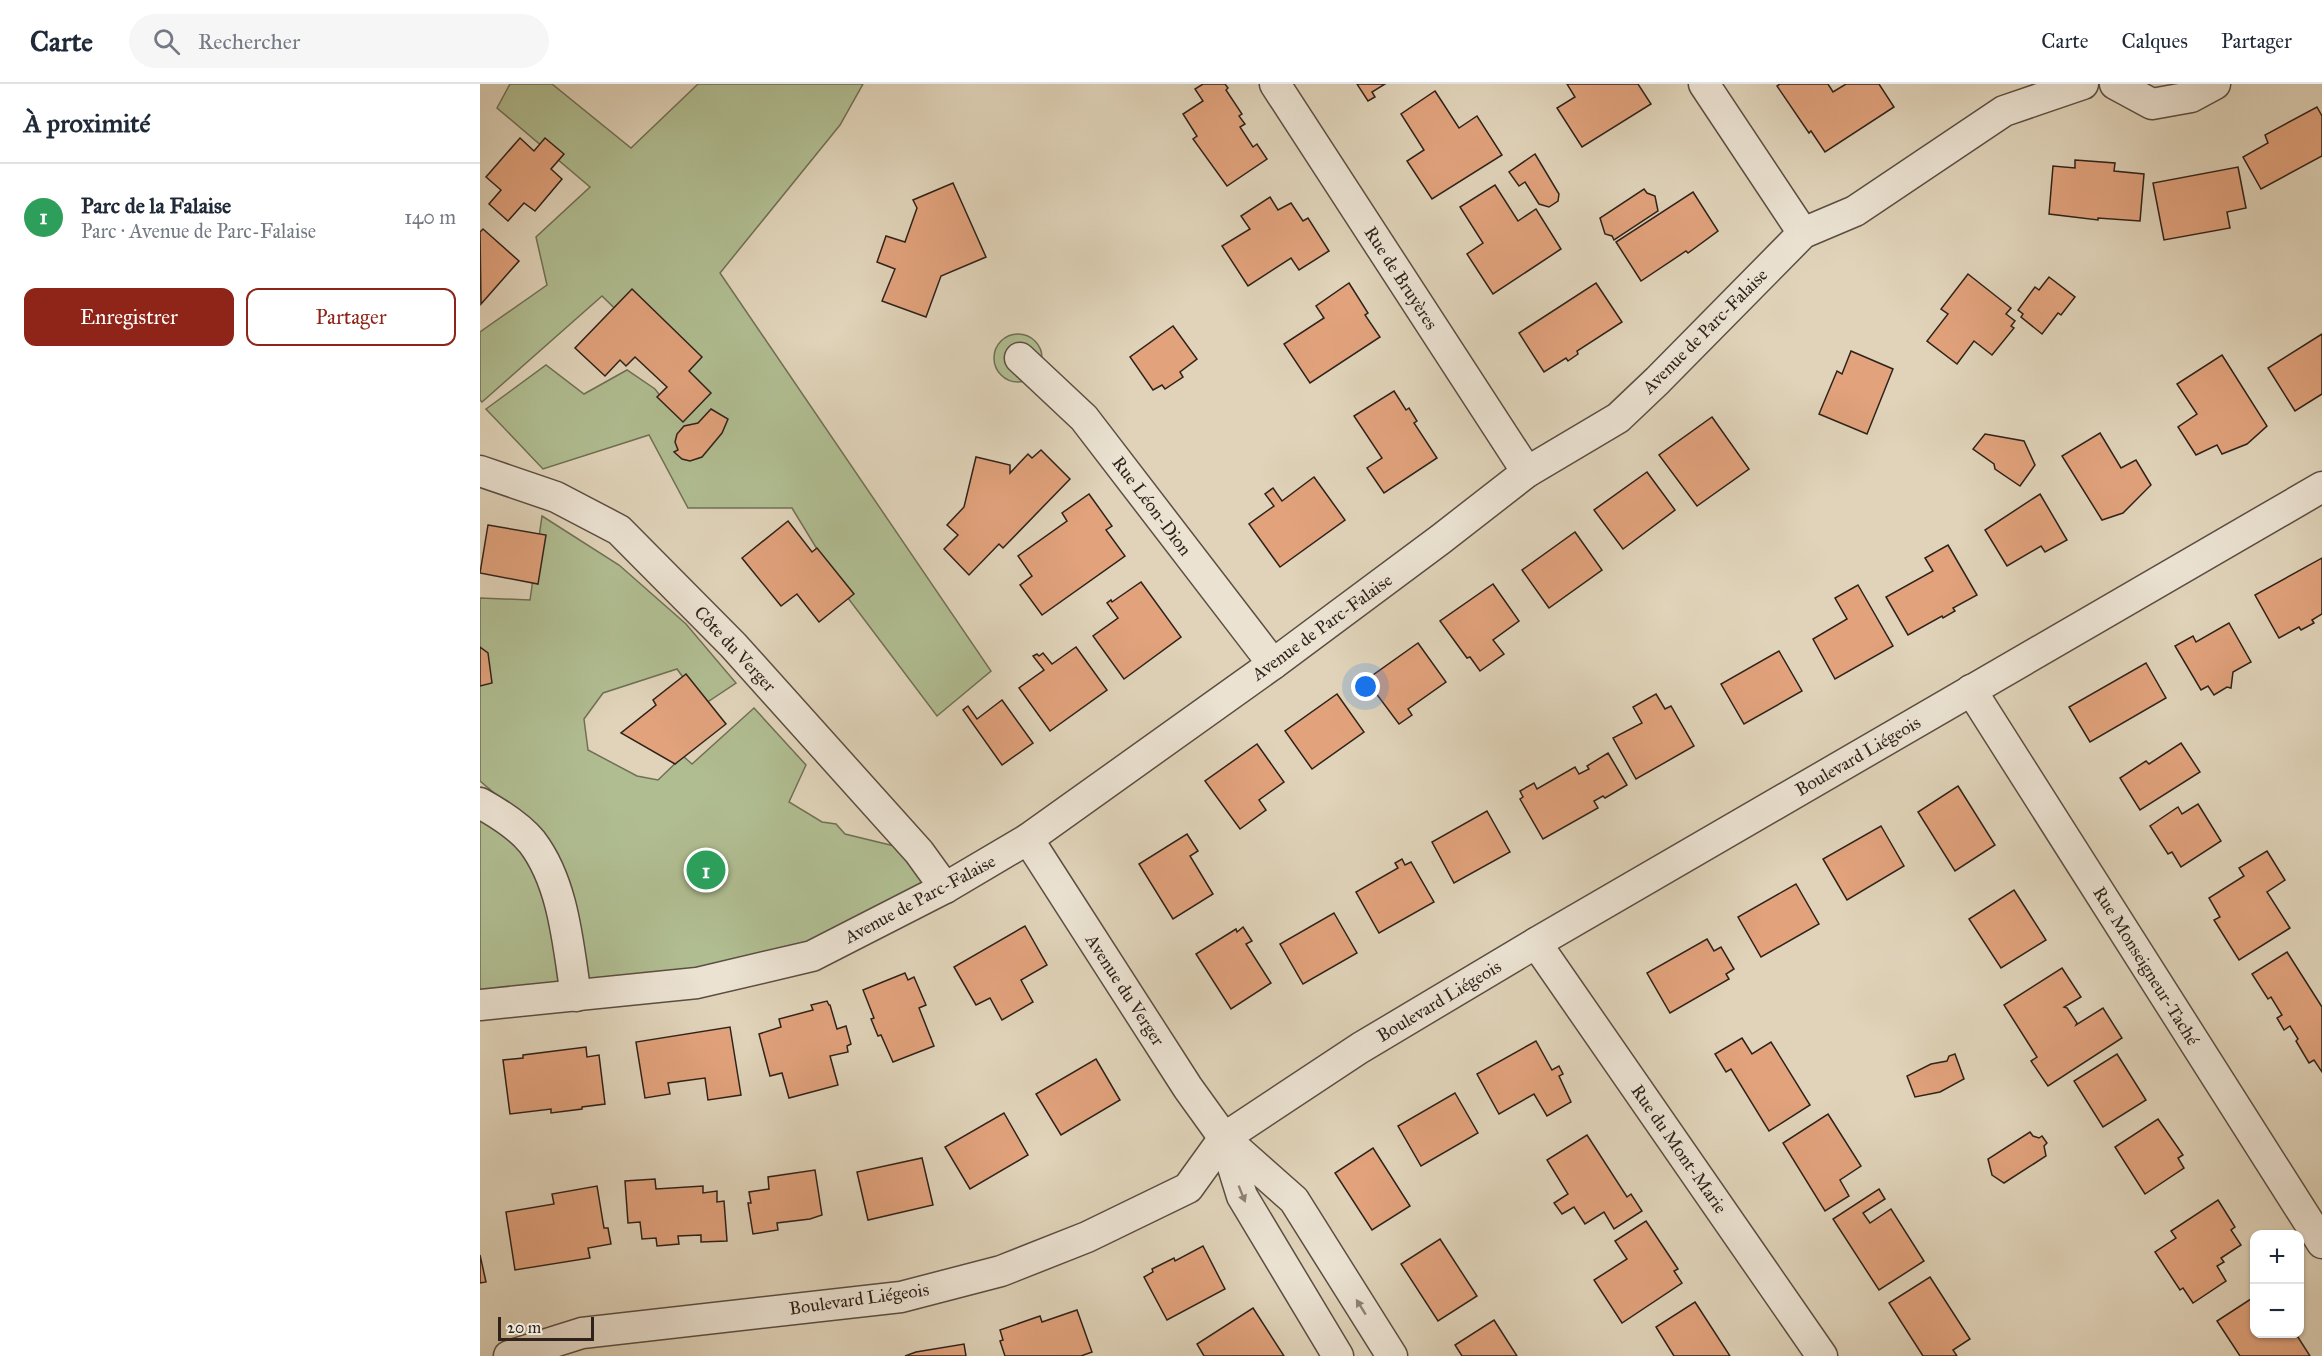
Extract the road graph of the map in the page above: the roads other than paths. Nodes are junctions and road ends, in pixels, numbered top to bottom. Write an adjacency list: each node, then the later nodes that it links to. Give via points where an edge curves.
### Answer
1 (1275, 84): 9 (street, Rue de Bruyères)
2 (1704, 84): 6 (street)
3 (2083, 84): 6 (street, Avenue de Parc-Falaise, via 2004,111 1855,211)
4 (2115, 84): 5 (street, via 2152,104 2191,97)
5 (2215, 84)
6 (1803, 233): 9 (street, Avenue de Parc-Falaise, via 1618,418)
7 (1020, 358): 11 (street, Rue Léon-Dion, via 1084,418)
8 (480, 471): 15 (street, Côte du Verger, via 556,496 619,530 740,654 919,852)
9 (1527, 472): 11 (street, Avenue de Parc-Falaise)
10 (2322, 487): 12 (street, Boulevard Liégeois)
11 (1273, 664): 14 (street, Avenue de Parc-Falaise)
12 (1971, 690): 16 (street, Boulevard Liégeois); 20 (street, Rue Monseigneur-Taché)
13 (480, 803): 17 (street, via 499,813 531,840 550,872)
14 (1028, 839): 15 (street, Avenue de Parc-Falaise); 19 (street, Avenue du Verger)
15 (945, 888): 17 (street, Avenue de Parc-Falaise, via 812,956 698,982)
16 (1536, 943): 19 (street, Boulevard Liégeois, via 1360,1048); 24 (street, Rue du Mont-Marie)
17 (576, 996): 18 (street, Avenue de Parc-Falaise)
18 (480, 1005)
19 (1224, 1138): 21 (street, Boulevard Liégeois, via 1188,1188 1087,1238 1001,1271 902,1296 582,1333); 22 (street, Avenue du Verger, one-way to 22, via 1242,1196); 23 (street, Avenue du Verger, one-way to 19, via 1294,1200)
20 (2322, 1243)
21 (509, 1356)
22 (1338, 1356)
23 (1392, 1356)
24 (1822, 1356)

